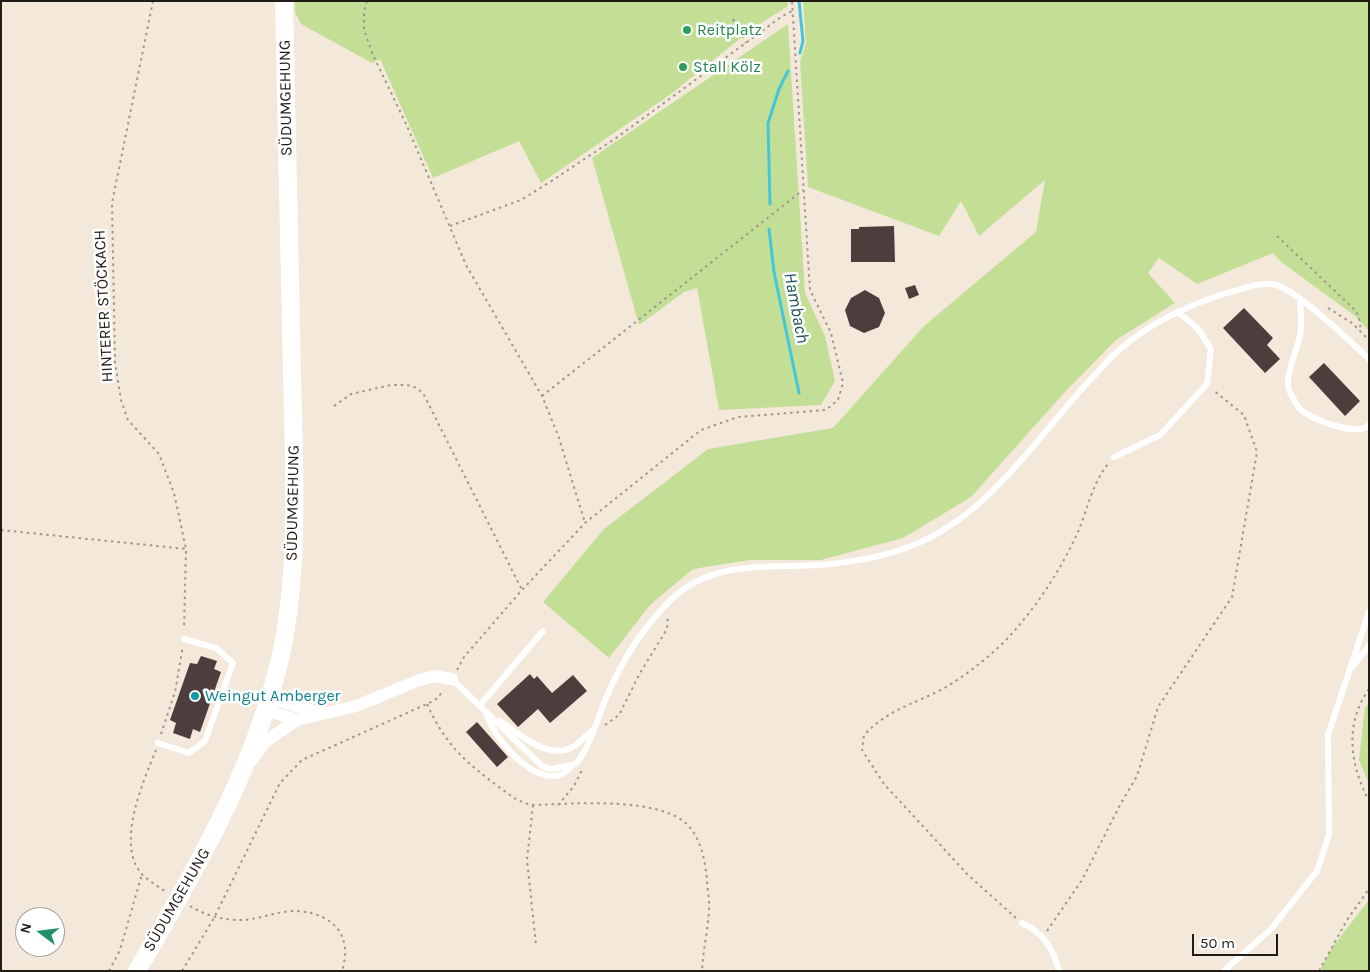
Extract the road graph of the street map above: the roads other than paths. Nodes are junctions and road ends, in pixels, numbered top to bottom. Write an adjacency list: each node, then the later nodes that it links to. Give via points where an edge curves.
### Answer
1 (284, 1): 13 (main road, SÜDUMGEHUNG, via 294,448 292,569 281,652)
2 (1300, 299): 3 (lane, via 1278,285 1260,284 1217,296); 4 (lane); 5 (lane, via 1301,328 1298,349 1289,373 1289,389 1301,410 1325,422 1355,431)
3 (1178, 312): 6 (lane, via 1198,329 1211,349 1206,384 1160,435); 18 (lane, via 1154,323 1117,351 991,494 944,529 912,546 872,558 830,564 752,567 723,571 696,581 666,606 629,650 602,700)
4 (1369, 359)
5 (1369, 425)
6 (1114, 458)
7 (1369, 612): 11 (lane)
8 (543, 631): 14 (lane)
9 (184, 640): 20 (lane, via 216,648 233,663 205,740 189,753)
10 (1369, 646): 11 (lane)
11 (1348, 672): 26 (lane, via 1328,735 1329,835 1317,871 1271,929)
12 (452, 679): 14 (lane); 16 (street, via 434,676 416,681)
13 (268, 704): 16 (street); 17 (street); 22 (main road, SÜDUMGEHUNG)
14 (480, 705): 15 (lane)
15 (486, 712): 18 (lane, via 536,745 556,752 575,745); 21 (lane, via 543,767 552,769); 21 (lane, via 492,730 525,766 540,775 558,776)
16 (327, 715): 17 (street)
17 (297, 720): 22 (street, via 266,741)
18 (596, 727): 19 (lane); 21 (lane)
19 (584, 729)
20 (158, 743)
21 (576, 764)
22 (245, 770): 24 (main road, SÜDUMGEHUNG, via 218,828)
23 (1022, 923): 25 (lane, via 1043,937 1057,959)
24 (137, 971)
25 (1059, 971)
26 (1224, 971)

